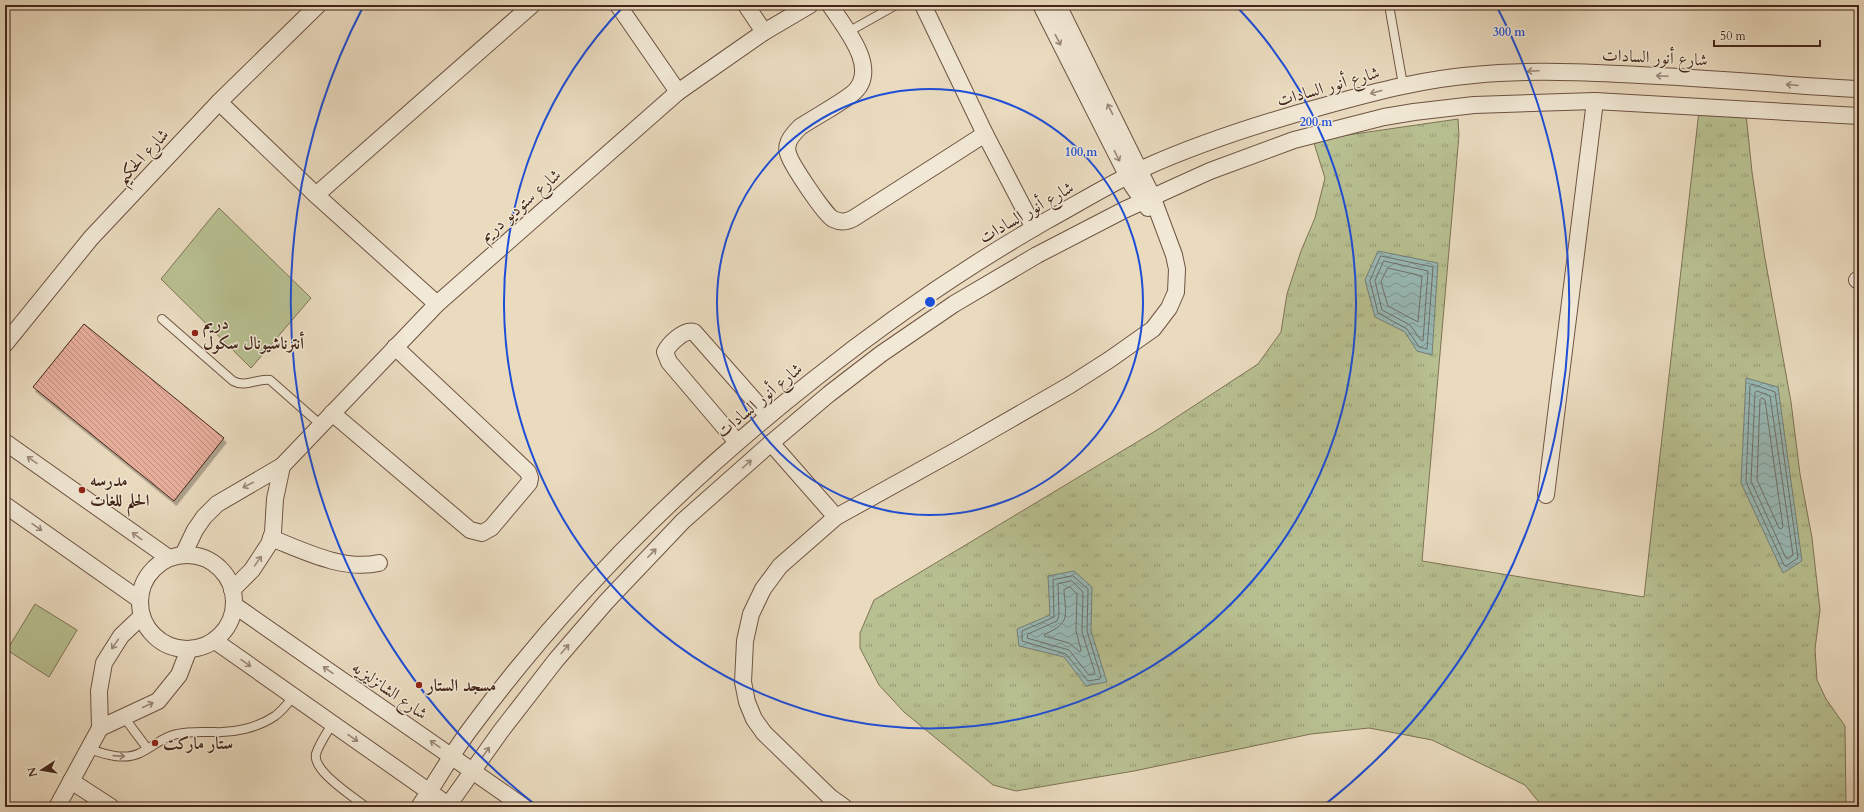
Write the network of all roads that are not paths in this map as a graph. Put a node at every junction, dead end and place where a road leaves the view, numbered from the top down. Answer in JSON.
{"nodes":[{"id":1,"x":318,"y":5,"type":"edge"},
{"id":2,"x":532,"y":5,"type":"edge"},
{"id":3,"x":618,"y":5,"type":"edge"},
{"id":4,"x":746,"y":5,"type":"edge"},
{"id":5,"x":810,"y":5,"type":"edge"},
{"id":6,"x":830,"y":5,"type":"edge"},
{"id":7,"x":896,"y":5,"type":"edge"},
{"id":8,"x":923,"y":5,"type":"edge"},
{"id":9,"x":1041,"y":5,"type":"edge"},
{"id":10,"x":1058,"y":5,"type":"edge"},
{"id":11,"x":1389,"y":5,"type":"edge"},
{"id":12,"x":1856,"y":5,"type":"edge"},
{"id":13,"x":1859,"y":9,"type":"edge"},
{"id":14,"x":764,"y":32,"type":"junction"},
{"id":15,"x":848,"y":32,"type":"junction"},
{"id":16,"x":1403,"y":85,"type":"junction"},
{"id":17,"x":1812,"y":87,"type":"junction"},
{"id":18,"x":1859,"y":89,"type":"edge"},
{"id":19,"x":678,"y":92,"type":"junction"},
{"id":20,"x":1595,"y":101,"type":"junction"},
{"id":21,"x":219,"y":102,"type":"junction"},
{"id":22,"x":1809,"y":112,"type":"junction"},
{"id":23,"x":1859,"y":116,"type":"edge"},
{"id":24,"x":985,"y":134,"type":"junction"},
{"id":25,"x":1134,"y":173,"type":"junction"},
{"id":26,"x":316,"y":195,"type":"junction"},
{"id":27,"x":1147,"y":198,"type":"junction"},
{"id":28,"x":1034,"y":228,"type":"junction"},
{"id":29,"x":437,"y":304,"type":"junction"},
{"id":30,"x":162,"y":319,"type":"dead end"},
{"id":31,"x":5,"y":344,"type":"edge"},
{"id":32,"x":395,"y":347,"type":"junction"},
{"id":33,"x":332,"y":413,"type":"junction"},
{"id":34,"x":768,"y":416,"type":"junction"},
{"id":35,"x":321,"y":425,"type":"junction"},
{"id":36,"x":5,"y":442,"type":"edge"},
{"id":37,"x":738,"y":442,"type":"junction"},
{"id":38,"x":771,"y":443,"type":"junction"},
{"id":39,"x":282,"y":466,"type":"junction"},
{"id":40,"x":1546,"y":495,"type":"dead end"},
{"id":41,"x":5,"y":504,"type":"edge"},
{"id":42,"x":836,"y":517,"type":"junction"},
{"id":43,"x":271,"y":538,"type":"junction"},
{"id":44,"x":176,"y":557,"type":"junction"},
{"id":45,"x":379,"y":563,"type":"dead end"},
{"id":46,"x":233,"y":598,"type":"junction"},
{"id":47,"x":140,"y":600,"type":"junction"},
{"id":48,"x":142,"y":616,"type":"junction"},
{"id":49,"x":215,"y":641,"type":"junction"},
{"id":50,"x":189,"y":649,"type":"junction"},
{"id":51,"x":294,"y":696,"type":"junction"},
{"id":52,"x":123,"y":716,"type":"junction"},
{"id":53,"x":332,"y":724,"type":"junction"},
{"id":54,"x":100,"y":728,"type":"junction"},
{"id":55,"x":147,"y":748,"type":"junction"},
{"id":56,"x":89,"y":749,"type":"junction"},
{"id":57,"x":451,"y":755,"type":"junction"},
{"id":58,"x":472,"y":770,"type":"junction"},
{"id":59,"x":72,"y":781,"type":"junction"},
{"id":60,"x":429,"y":792,"type":"junction"},
{"id":61,"x":826,"y":802,"type":"edge"},
{"id":62,"x":449,"y":806,"type":"edge"},
{"id":63,"x":57,"y":807,"type":"edge"},
{"id":64,"x":111,"y":807,"type":"edge"},
{"id":65,"x":366,"y":807,"type":"edge"},
{"id":66,"x":419,"y":807,"type":"edge"},
{"id":67,"x":524,"y":807,"type":"edge"},
{"id":68,"x":844,"y":807,"type":"edge"}],
"edges":[{"from":1,"to":21,"type":"street","name":"شارع الحكيم"},
{"from":2,"to":26,"type":"street"},
{"from":3,"to":19,"type":"street"},
{"from":4,"to":14,"type":"street"},
{"from":5,"to":14,"type":"street","name":"شارع ستوديو دريم"},
{"from":6,"to":15,"type":"street"},
{"from":7,"to":15,"type":"lane"},
{"from":8,"to":24,"type":"street"},
{"from":9,"to":25,"type":"street","one_way":true},
{"from":25,"to":10,"type":"street","one_way":true},
{"from":11,"to":16,"type":"lane"},
{"from":12,"to":13,"type":"lane"},
{"from":14,"to":19,"type":"street","name":"شارع ستوديو دريم"},
{"from":15,"to":24,"type":"street"},
{"from":17,"to":16,"type":"street","name":"شارع أنور السادات","one_way":true},
{"from":16,"to":25,"type":"street","name":"شارع أنور السادات","one_way":true},
{"from":17,"to":18,"type":"street","name":"شارع أنور السادات"},
{"from":17,"to":22,"type":"street"},
{"from":19,"to":29,"type":"street","name":"شارع ستوديو دريم"},
{"from":20,"to":22,"type":"street"},
{"from":20,"to":27,"type":"street"},
{"from":20,"to":40,"type":"street"},
{"from":21,"to":26,"type":"street"},
{"from":21,"to":31,"type":"street","name":"شارع الحكيم"},
{"from":22,"to":23,"type":"street"},
{"from":24,"to":28,"type":"street"},
{"from":25,"to":27,"type":"street"},
{"from":25,"to":28,"type":"street","name":"شارع أنور السادات"},
{"from":26,"to":29,"type":"street"},
{"from":27,"to":38,"type":"street"},
{"from":27,"to":42,"type":"street"},
{"from":28,"to":34,"type":"street","name":"شارع أنور السادات"},
{"from":29,"to":32,"type":"street","name":"شارع ستوديو دريم"},
{"from":30,"to":35,"type":"lane"},
{"from":32,"to":33,"type":"street","name":"شارع ستوديو دريم"},
{"from":32,"to":33,"type":"street"},
{"from":33,"to":35,"type":"street","name":"شارع ستوديو دريم"},
{"from":34,"to":37,"type":"street","name":"شارع أنور السادات"},
{"from":34,"to":37,"type":"street"},
{"from":35,"to":39,"type":"street","name":"شارع ستوديو دريم"},
{"from":44,"to":36,"type":"street","one_way":true},
{"from":37,"to":57,"type":"street","name":"شارع أنور السادات"},
{"from":38,"to":42,"type":"street"},
{"from":58,"to":38,"type":"street","one_way":true},
{"from":39,"to":43,"type":"street"},
{"from":39,"to":44,"type":"street","name":"شارع ستوديو دريم","one_way":true},
{"from":41,"to":47,"type":"street","one_way":true},
{"from":42,"to":61,"type":"street"},
{"from":43,"to":45,"type":"street"},
{"from":46,"to":43,"type":"street","one_way":true},
{"from":44,"to":46,"type":"street"},
{"from":44,"to":47,"type":"street"},
{"from":46,"to":49,"type":"street"},
{"from":57,"to":46,"type":"street","name":"شارع الشانزليزيه","one_way":true},
{"from":47,"to":48,"type":"street"},
{"from":48,"to":50,"type":"street"},
{"from":48,"to":54,"type":"street","one_way":true},
{"from":49,"to":50,"type":"street"},
{"from":49,"to":51,"type":"street","one_way":true},
{"from":52,"to":50,"type":"street","one_way":true},
{"from":51,"to":53,"type":"street"},
{"from":51,"to":55,"type":"lane"},
{"from":52,"to":54,"type":"street"},
{"from":52,"to":55,"type":"lane"},
{"from":53,"to":60,"type":"street","one_way":true},
{"from":53,"to":65,"type":"lane"},
{"from":54,"to":56,"type":"street"},
{"from":56,"to":55,"type":"lane","one_way":true},
{"from":56,"to":59,"type":"street"},
{"from":57,"to":58,"type":"street","name":"شارع الشانزليزيه"},
{"from":57,"to":60,"type":"street","name":"شارع أنور السادات"},
{"from":58,"to":62,"type":"street"},
{"from":58,"to":67,"type":"street","name":"شارع الشانزليزيه"},
{"from":59,"to":63,"type":"street"},
{"from":59,"to":64,"type":"street"},
{"from":60,"to":62,"type":"street"},
{"from":60,"to":66,"type":"street","name":"شارع أنور السادات"},
{"from":61,"to":68,"type":"street"}]}
